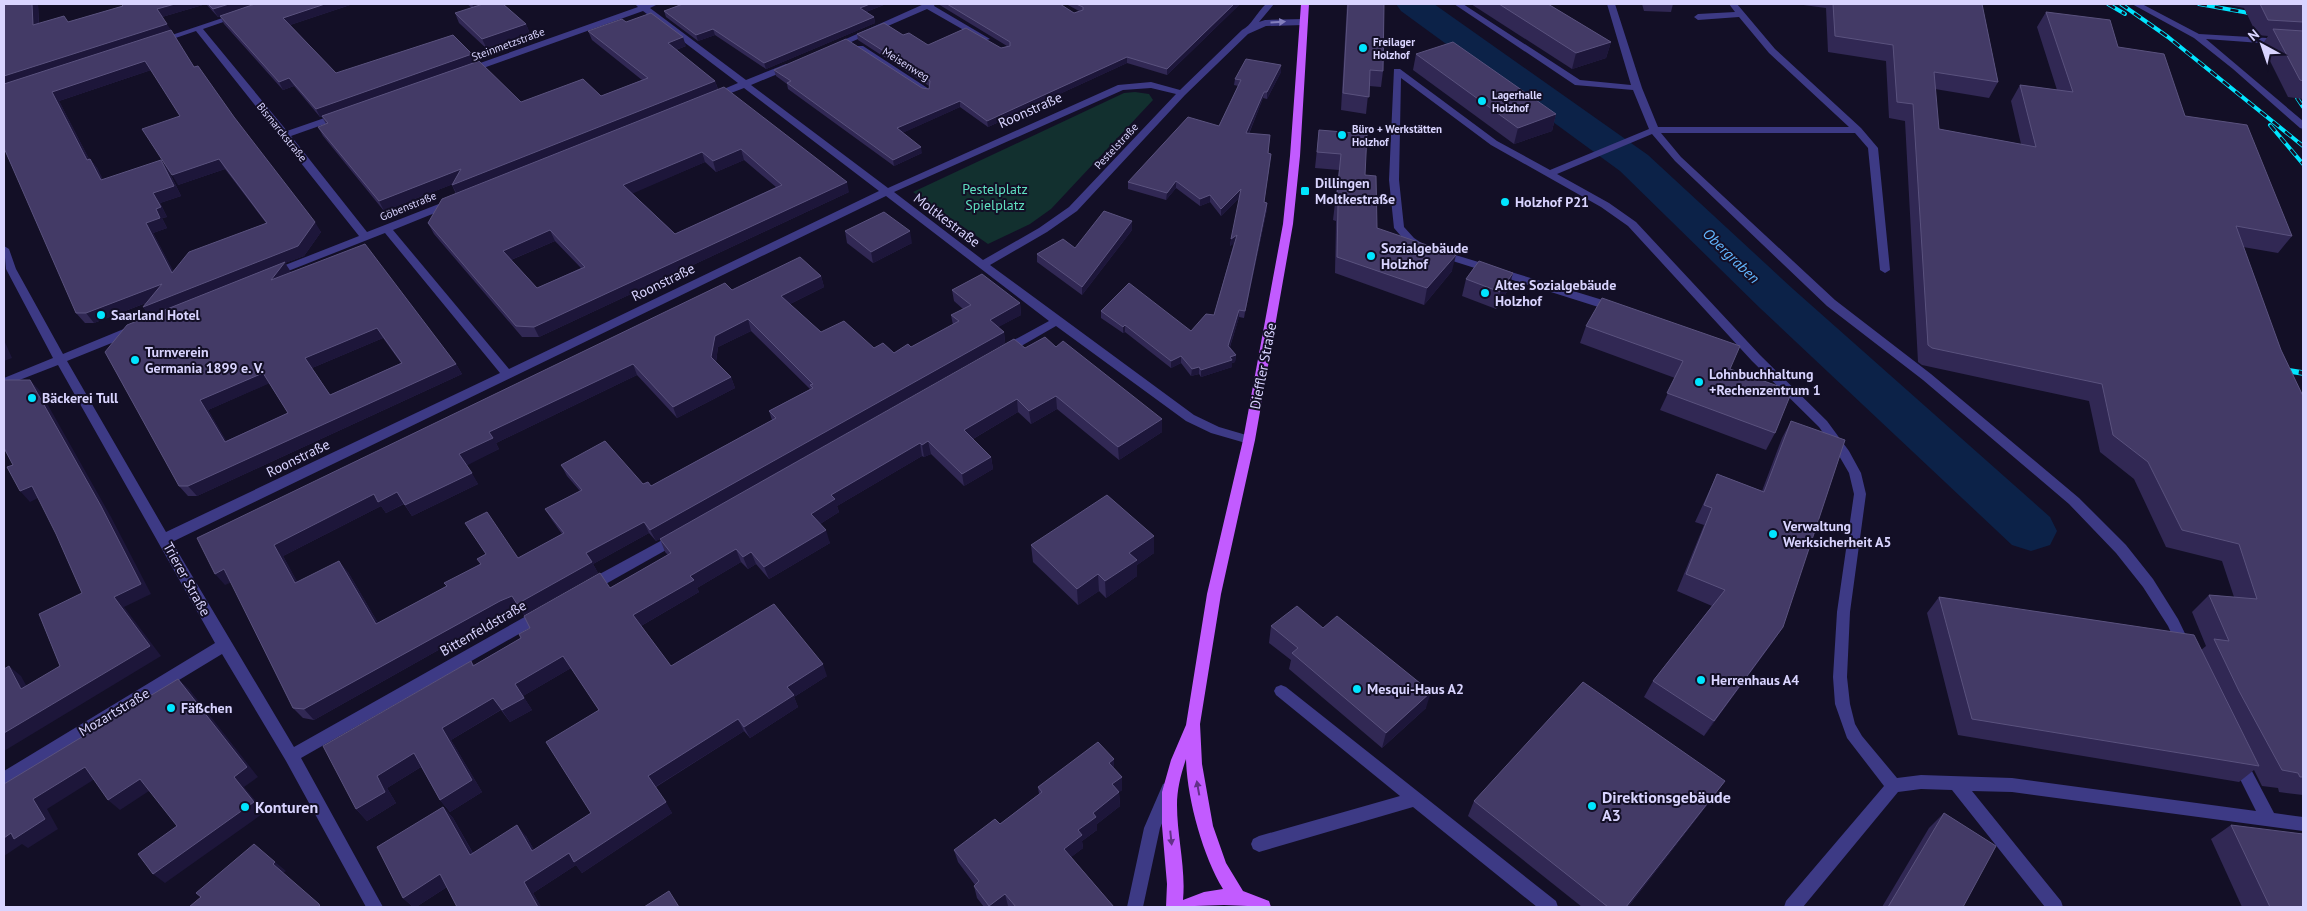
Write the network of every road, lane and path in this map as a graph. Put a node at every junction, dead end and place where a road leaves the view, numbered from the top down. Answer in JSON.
{"nodes":[{"id":1,"x":272,"y":4,"type":"edge"},
{"id":2,"x":1270,"y":4,"type":"edge"},
{"id":3,"x":1305,"y":4,"type":"edge"},
{"id":4,"x":1458,"y":4,"type":"edge"},
{"id":5,"x":1611,"y":4,"type":"edge"},
{"id":6,"x":1733,"y":4,"type":"edge"},
{"id":7,"x":2136,"y":4,"type":"edge"},
{"id":8,"x":646,"y":5,"type":"edge"},
{"id":9,"x":929,"y":5,"type":"edge"},
{"id":10,"x":1741,"y":14,"type":"junction"},
{"id":11,"x":1698,"y":18,"type":"dead end"},
{"id":12,"x":1304,"y":22,"type":"junction"},
{"id":13,"x":1253,"y":26,"type":"junction"},
{"id":14,"x":198,"y":28,"type":"junction"},
{"id":15,"x":2197,"y":36,"type":"junction"},
{"id":16,"x":847,"y":40,"type":"junction"},
{"id":17,"x":152,"y":43,"type":"edge"},
{"id":18,"x":2303,"y":43,"type":"edge"},
{"id":19,"x":998,"y":46,"type":"edge"},
{"id":20,"x":822,"y":51,"type":"edge"},
{"id":21,"x":796,"y":62,"type":"edge"},
{"id":22,"x":460,"y":73,"type":"edge"},
{"id":23,"x":745,"y":84,"type":"junction"},
{"id":24,"x":1636,"y":88,"type":"junction"},
{"id":25,"x":927,"y":90,"type":"edge"},
{"id":26,"x":1182,"y":93,"type":"junction"},
{"id":27,"x":708,"y":99,"type":"edge"},
{"id":28,"x":350,"y":112,"type":"edge"},
{"id":29,"x":2303,"y":126,"type":"edge"},
{"id":30,"x":1654,"y":130,"type":"junction"},
{"id":31,"x":1858,"y":130,"type":"junction"},
{"id":32,"x":285,"y":135,"type":"junction"},
{"id":33,"x":1549,"y":174,"type":"junction"},
{"id":34,"x":886,"y":192,"type":"junction"},
{"id":35,"x":460,"y":199,"type":"edge"},
{"id":36,"x":386,"y":228,"type":"junction"},
{"id":37,"x":365,"y":237,"type":"junction"},
{"id":38,"x":4,"y":249,"type":"edge"},
{"id":39,"x":982,"y":264,"type":"junction"},
{"id":40,"x":1885,"y":270,"type":"dead end"},
{"id":41,"x":263,"y":278,"type":"edge"},
{"id":42,"x":1622,"y":310,"type":"edge"},
{"id":43,"x":1057,"y":321,"type":"junction"},
{"id":44,"x":143,"y":326,"type":"edge"},
{"id":45,"x":1729,"y":348,"type":"edge"},
{"id":46,"x":997,"y":355,"type":"edge"},
{"id":47,"x":1756,"y":358,"type":"junction"},
{"id":48,"x":60,"y":359,"type":"junction"},
{"id":49,"x":507,"y":374,"type":"junction"},
{"id":50,"x":4,"y":382,"type":"edge"},
{"id":51,"x":1249,"y":440,"type":"junction"},
{"id":52,"x":687,"y":531,"type":"edge"},
{"id":53,"x":165,"y":539,"type":"junction"},
{"id":54,"x":575,"y":595,"type":"edge"},
{"id":55,"x":549,"y":609,"type":"edge"},
{"id":56,"x":224,"y":645,"type":"junction"},
{"id":57,"x":2189,"y":658,"type":"edge"},
{"id":58,"x":1280,"y":690,"type":"dead end"},
{"id":59,"x":1193,"y":724,"type":"junction"},
{"id":60,"x":2235,"y":753,"type":"edge"},
{"id":61,"x":291,"y":756,"type":"junction"},
{"id":62,"x":4,"y":778,"type":"edge"},
{"id":63,"x":1956,"y":783,"type":"junction"},
{"id":64,"x":1171,"y":785,"type":"junction"},
{"id":65,"x":1894,"y":786,"type":"junction"},
{"id":66,"x":1415,"y":799,"type":"junction"},
{"id":67,"x":2269,"y":820,"type":"junction"},
{"id":68,"x":2303,"y":824,"type":"edge"},
{"id":69,"x":1259,"y":844,"type":"dead end"},
{"id":70,"x":1238,"y":898,"type":"junction"},
{"id":71,"x":375,"y":907,"type":"edge"},
{"id":72,"x":1135,"y":907,"type":"edge"},
{"id":73,"x":1174,"y":907,"type":"edge"},
{"id":74,"x":1185,"y":907,"type":"edge"},
{"id":75,"x":1264,"y":907,"type":"edge"},
{"id":76,"x":1550,"y":907,"type":"edge"},
{"id":77,"x":1792,"y":907,"type":"edge"},
{"id":78,"x":2055,"y":907,"type":"edge"}],
"edges":[{"from":1,"to":14,"type":"street"},
{"from":2,"to":13,"type":"street","name":"Pestelstraße"},
{"from":3,"to":12,"type":"main road","name":"Dieffler Straße"},
{"from":4,"to":24,"type":"street"},
{"from":5,"to":24,"type":"street"},
{"from":6,"to":10,"type":"street"},
{"from":7,"to":15,"type":"street"},
{"from":8,"to":22,"type":"street","name":"Steinmetzstraße"},
{"from":8,"to":23,"type":"street","name":"Moltkestraße"},
{"from":9,"to":16,"type":"street"},
{"from":9,"to":19,"type":"street"},
{"from":10,"to":11,"type":"street"},
{"from":10,"to":31,"type":"street"},
{"from":13,"to":12,"type":"street","one_way":true},
{"from":12,"to":51,"type":"main road","name":"Dieffler Straße"},
{"from":13,"to":26,"type":"street","name":"Pestelstraße"},
{"from":14,"to":17,"type":"street"},
{"from":14,"to":32,"type":"street","name":"Bismarckstraße"},
{"from":15,"to":18,"type":"street"},
{"from":15,"to":29,"type":"street"},
{"from":16,"to":20,"type":"street"},
{"from":16,"to":25,"type":"street","name":"Meisenweg"},
{"from":21,"to":23,"type":"street"},
{"from":23,"to":27,"type":"street"},
{"from":23,"to":34,"type":"street","name":"Moltkestraße"},
{"from":24,"to":30,"type":"street"},
{"from":26,"to":34,"type":"street","name":"Roonstraße"},
{"from":26,"to":39,"type":"street","name":"Pestelstraße"},
{"from":28,"to":32,"type":"street"},
{"from":30,"to":31,"type":"street"},
{"from":30,"to":33,"type":"street"},
{"from":30,"to":57,"type":"street"},
{"from":31,"to":40,"type":"street"},
{"from":32,"to":37,"type":"street","name":"Bismarckstraße"},
{"from":33,"to":42,"type":"street"},
{"from":33,"to":47,"type":"street"},
{"from":34,"to":39,"type":"street","name":"Moltkestraße"},
{"from":34,"to":49,"type":"street","name":"Roonstraße"},
{"from":35,"to":36,"type":"street","name":"Göbenstraße"},
{"from":36,"to":37,"type":"street","name":"Göbenstraße"},
{"from":36,"to":49,"type":"street"},
{"from":37,"to":41,"type":"street","name":"Göbenstraße"},
{"from":38,"to":48,"type":"street","name":"Trierer Straße"},
{"from":39,"to":43,"type":"street","name":"Moltkestraße"},
{"from":43,"to":46,"type":"street"},
{"from":43,"to":51,"type":"street","name":"Moltkestraße"},
{"from":44,"to":48,"type":"street"},
{"from":45,"to":47,"type":"street"},
{"from":47,"to":65,"type":"street"},
{"from":48,"to":50,"type":"street"},
{"from":48,"to":53,"type":"street","name":"Trierer Straße"},
{"from":49,"to":53,"type":"street","name":"Roonstraße"},
{"from":51,"to":59,"type":"main road","name":"Dieffler Straße"},
{"from":52,"to":54,"type":"street"},
{"from":53,"to":56,"type":"street","name":"Trierer Straße"},
{"from":55,"to":61,"type":"street","name":"Bittenfeldstraße"},
{"from":56,"to":61,"type":"street","name":"Trierer Straße"},
{"from":56,"to":62,"type":"street","name":"Mozartstraße"},
{"from":58,"to":66,"type":"street"},
{"from":59,"to":64,"type":"main road","name":"Dieffler Straße"},
{"from":70,"to":59,"type":"main road","name":"Dieffler Straße","one_way":true},
{"from":60,"to":67,"type":"street"},
{"from":61,"to":71,"type":"street","name":"Trierer Straße"},
{"from":63,"to":65,"type":"street"},
{"from":63,"to":67,"type":"street"},
{"from":63,"to":78,"type":"street"},
{"from":64,"to":72,"type":"street","name":"Dieffler Straße"},
{"from":64,"to":73,"type":"main road","name":"Dieffler Straße","one_way":true},
{"from":65,"to":77,"type":"street"},
{"from":66,"to":69,"type":"street"},
{"from":66,"to":76,"type":"street"},
{"from":67,"to":68,"type":"street"},
{"from":70,"to":74,"type":"main road"},
{"from":70,"to":75,"type":"main road"}]}
